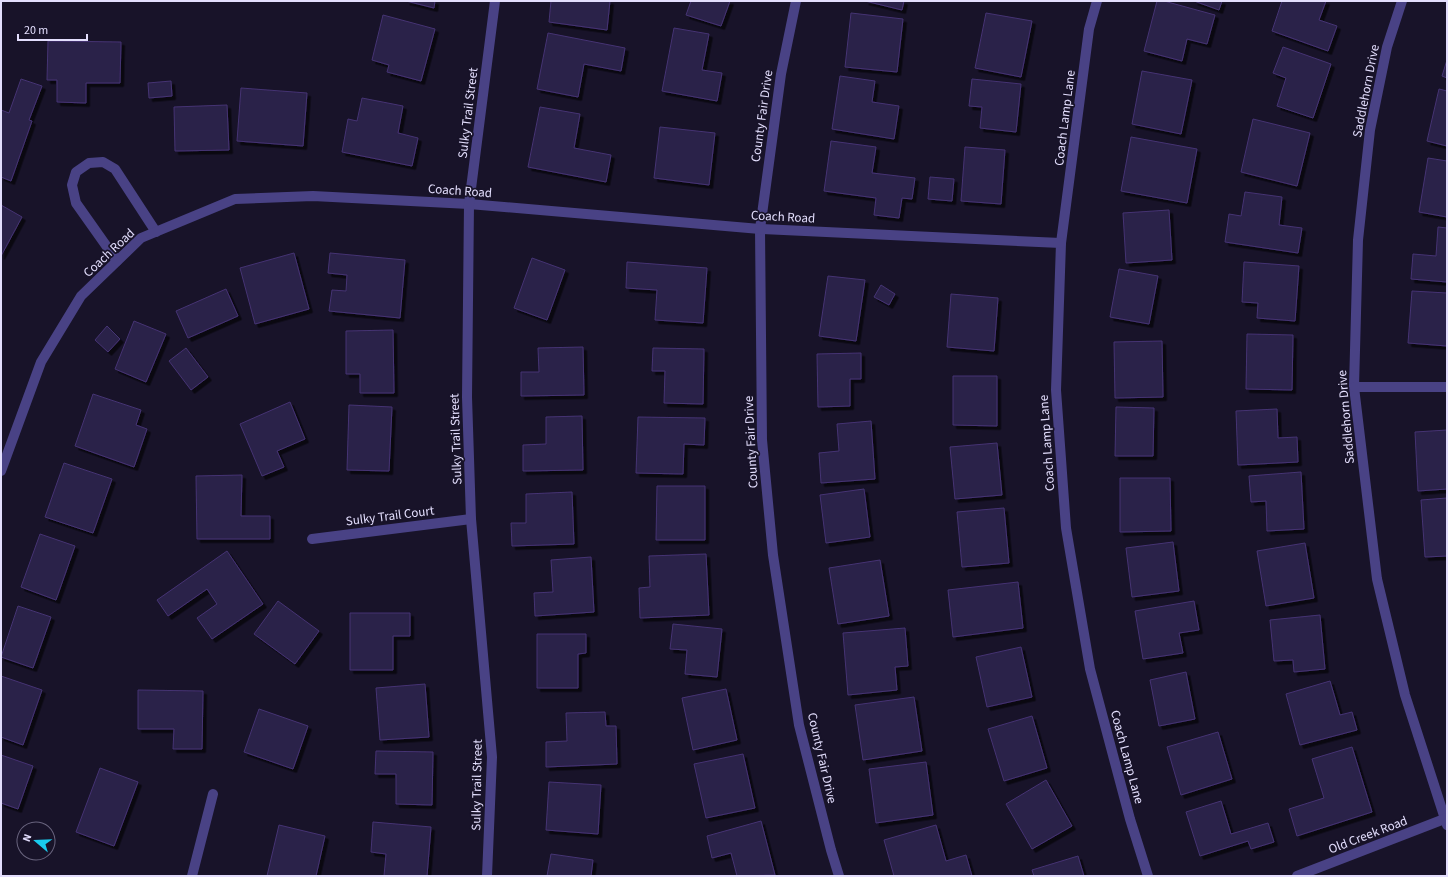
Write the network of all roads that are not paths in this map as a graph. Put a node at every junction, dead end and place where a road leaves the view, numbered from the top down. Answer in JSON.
{"nodes":[{"id":1,"x":495,"y":1,"type":"edge"},
{"id":2,"x":796,"y":1,"type":"edge"},
{"id":3,"x":1097,"y":1,"type":"edge"},
{"id":4,"x":1402,"y":1,"type":"edge"},
{"id":5,"x":469,"y":204,"type":"junction"},
{"id":6,"x":760,"y":229,"type":"junction"},
{"id":7,"x":156,"y":232,"type":"junction"},
{"id":8,"x":1061,"y":244,"type":"junction"},
{"id":9,"x":118,"y":261,"type":"junction"},
{"id":10,"x":1354,"y":387,"type":"junction"},
{"id":11,"x":1447,"y":387,"type":"edge"},
{"id":12,"x":1,"y":471,"type":"edge"},
{"id":13,"x":472,"y":520,"type":"junction"},
{"id":14,"x":312,"y":539,"type":"dead end"},
{"id":15,"x":213,"y":794,"type":"dead end"},
{"id":16,"x":1446,"y":821,"type":"edge"},
{"id":17,"x":192,"y":876,"type":"edge"},
{"id":18,"x":487,"y":876,"type":"edge"},
{"id":19,"x":839,"y":876,"type":"edge"},
{"id":20,"x":1148,"y":876,"type":"edge"},
{"id":21,"x":1298,"y":876,"type":"edge"}],
"edges":[{"from":1,"to":5,"type":"street","name":"Sulky Trail Street"},
{"from":2,"to":6,"type":"street","name":"County Fair Drive"},
{"from":3,"to":8,"type":"street","name":"Coach Lamp Lane"},
{"from":4,"to":10,"type":"street","name":"Saddlehorn Drive"},
{"from":5,"to":6,"type":"street","name":"Coach Road"},
{"from":5,"to":7,"type":"street","name":"Coach Road"},
{"from":5,"to":13,"type":"street","name":"Sulky Trail Street"},
{"from":6,"to":8,"type":"street","name":"Coach Road"},
{"from":6,"to":19,"type":"street","name":"County Fair Drive"},
{"from":7,"to":9,"type":"street","name":"Coach Road"},
{"from":7,"to":9,"type":"street"},
{"from":8,"to":20,"type":"street","name":"Coach Lamp Lane"},
{"from":9,"to":12,"type":"street","name":"Coach Road"},
{"from":10,"to":11,"type":"street"},
{"from":10,"to":16,"type":"street","name":"Saddlehorn Drive"},
{"from":13,"to":14,"type":"street","name":"Sulky Trail Court"},
{"from":13,"to":18,"type":"street","name":"Sulky Trail Street"},
{"from":15,"to":17,"type":"street"},
{"from":16,"to":21,"type":"street","name":"Old Creek Road"}]}
